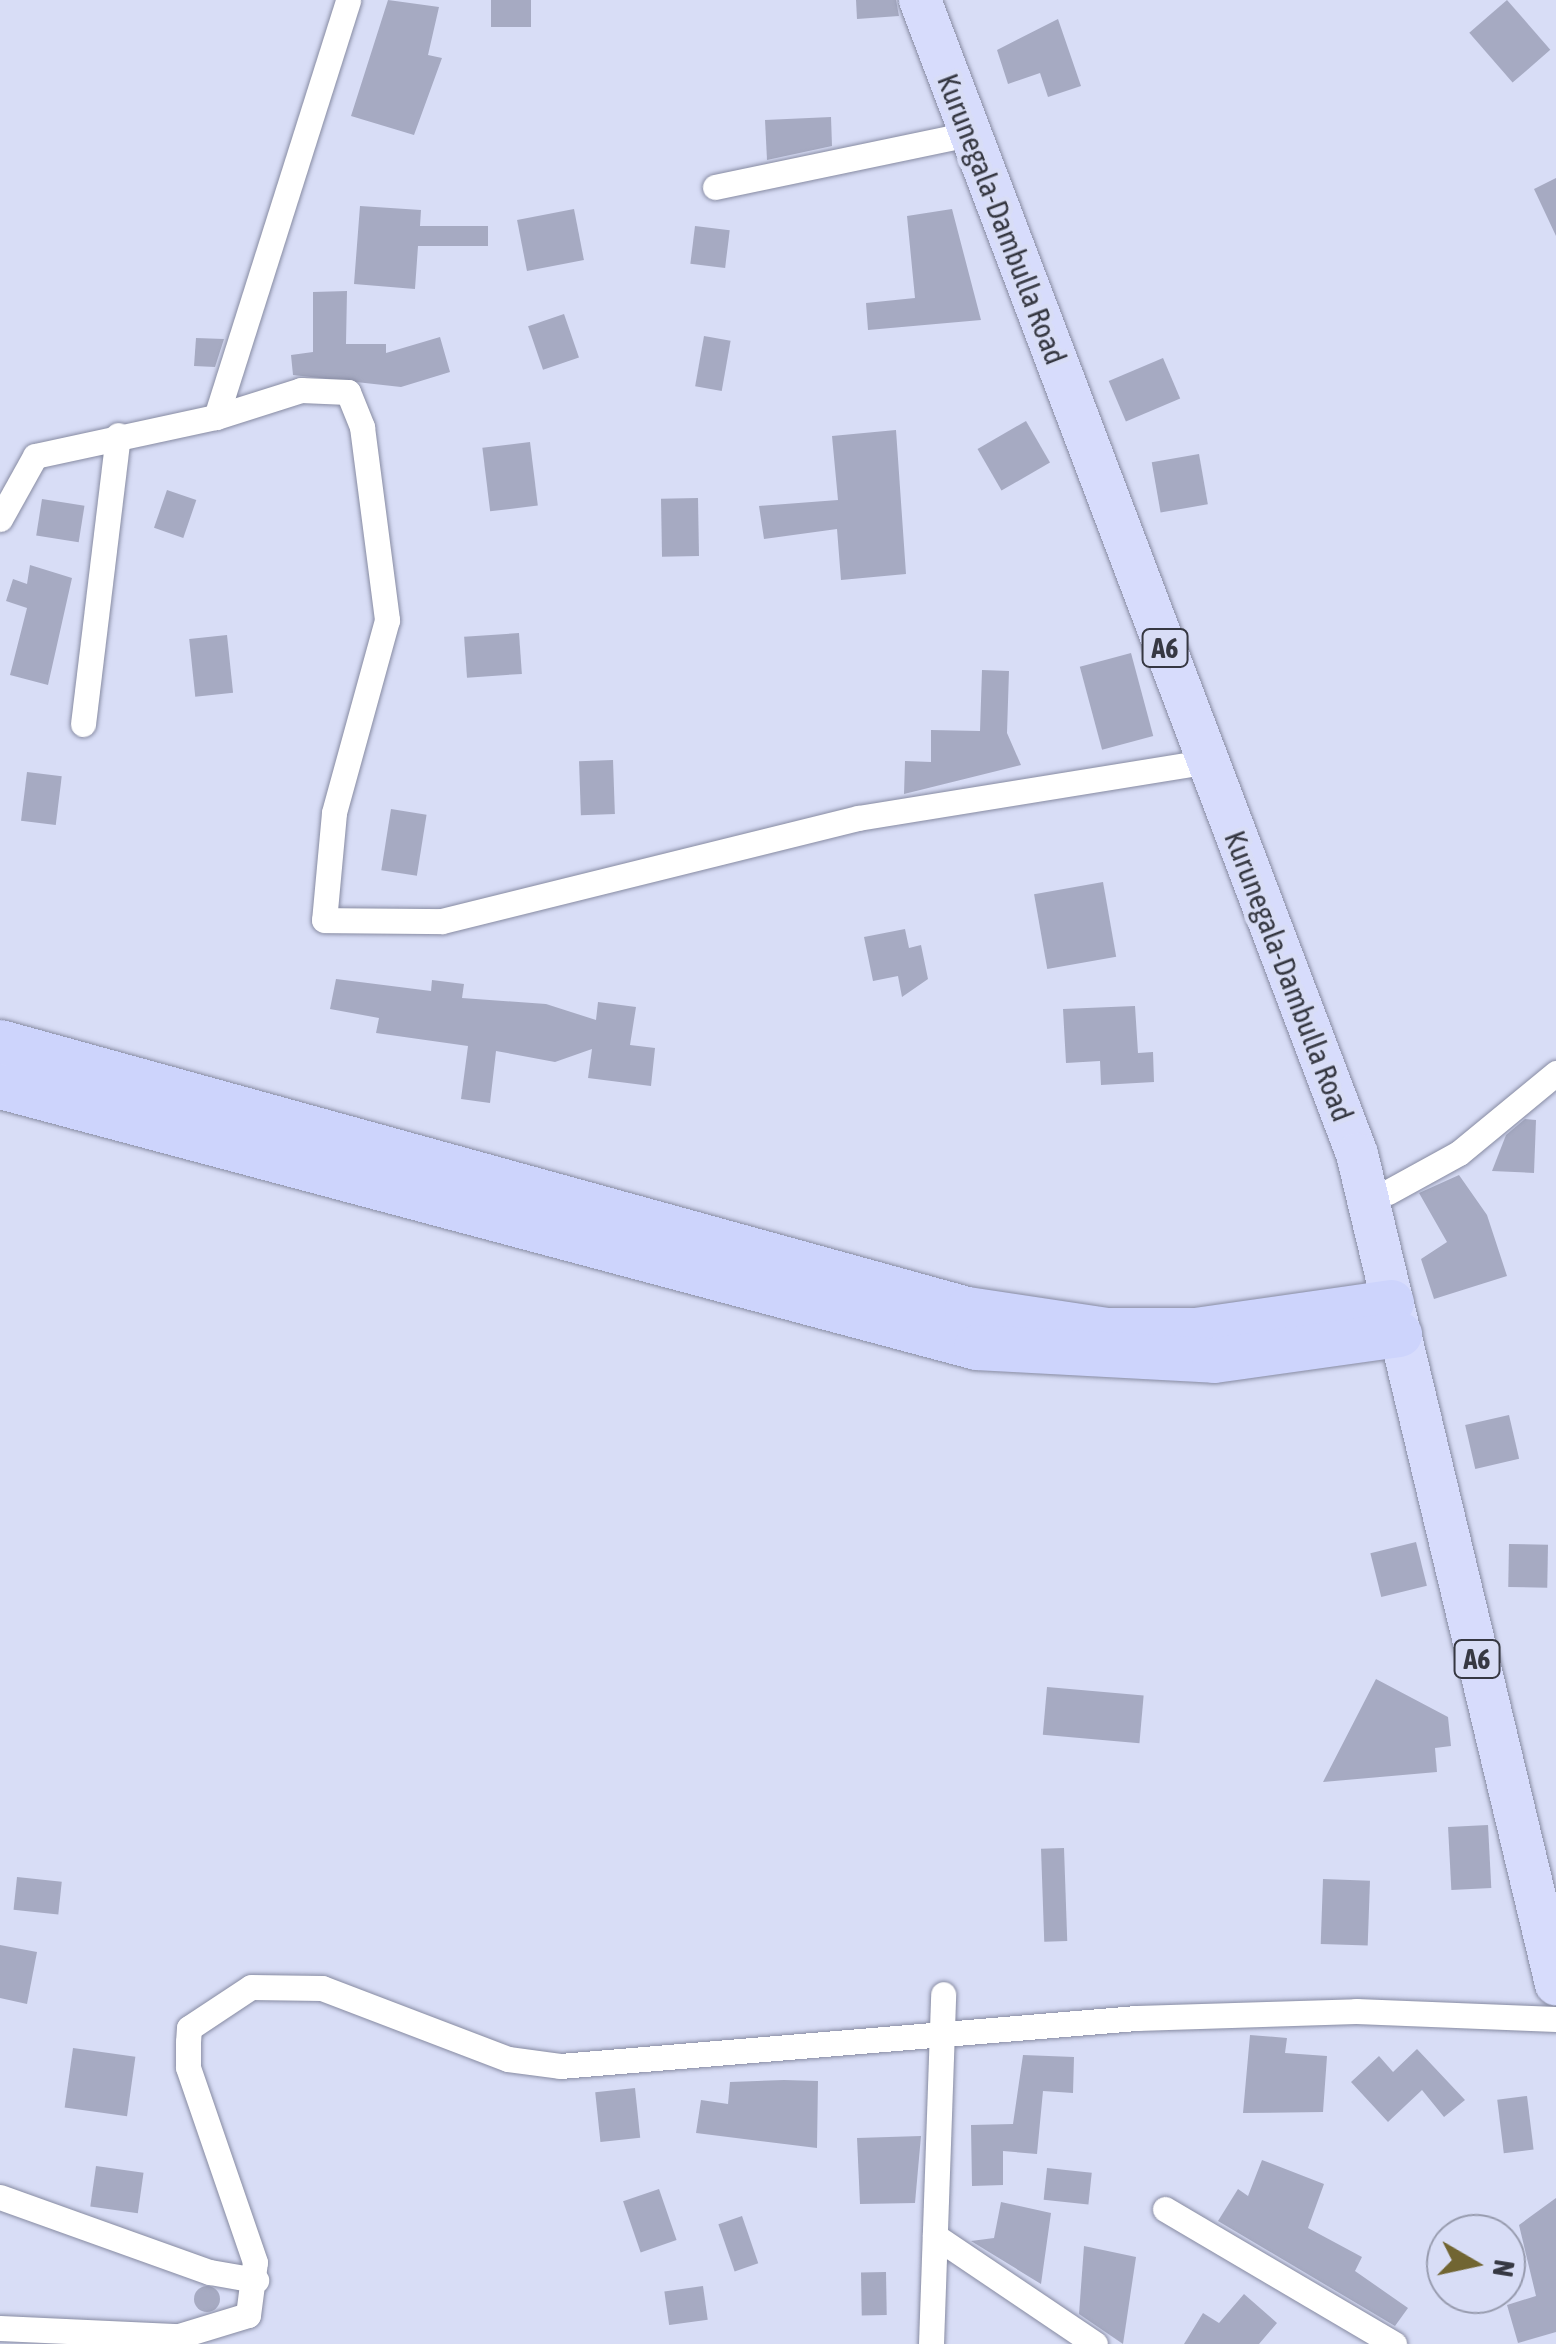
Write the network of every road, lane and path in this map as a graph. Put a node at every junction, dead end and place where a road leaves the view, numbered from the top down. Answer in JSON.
{"nodes":[{"id":1,"x":348,"y":0,"type":"edge"},
{"id":2,"x":920,"y":0,"type":"edge"},
{"id":3,"x":969,"y":134,"type":"junction"},
{"id":4,"x":715,"y":187,"type":"dead end"},
{"id":5,"x":216,"y":417,"type":"junction"},
{"id":6,"x":118,"y":435,"type":"junction"},
{"id":7,"x":0,"y":519,"type":"edge"},
{"id":8,"x":83,"y":724,"type":"dead end"},
{"id":9,"x":1208,"y":761,"type":"junction"},
{"id":10,"x":0,"y":1042,"type":"edge"},
{"id":11,"x":1556,"y":1073,"type":"edge"},
{"id":12,"x":0,"y":1086,"type":"edge"},
{"id":13,"x":1388,"y":1192,"type":"dead end"},
{"id":14,"x":1395,"y":1318,"type":"junction"},
{"id":15,"x":1556,"y":1984,"type":"edge"},
{"id":16,"x":943,"y":1994,"type":"dead end"},
{"id":17,"x":1556,"y":2020,"type":"edge"},
{"id":18,"x":942,"y":2032,"type":"junction"},
{"id":19,"x":0,"y":2196,"type":"edge"},
{"id":20,"x":1164,"y":2209,"type":"dead end"},
{"id":21,"x":935,"y":2236,"type":"junction"},
{"id":22,"x":255,"y":2280,"type":"junction"},
{"id":23,"x":0,"y":2328,"type":"edge"},
{"id":24,"x":931,"y":2344,"type":"edge"},
{"id":25,"x":1096,"y":2344,"type":"edge"},
{"id":26,"x":1394,"y":2344,"type":"edge"}],
"edges":[{"from":1,"to":5,"type":"street"},
{"from":2,"to":3,"type":"highway","name":"Kurunegala-Dambulla Road","number":"A6"},
{"from":3,"to":4,"type":"street"},
{"from":3,"to":9,"type":"highway","name":"Kurunegala-Dambulla Road","number":"A6"},
{"from":5,"to":6,"type":"street"},
{"from":5,"to":9,"type":"street"},
{"from":6,"to":7,"type":"street"},
{"from":6,"to":8,"type":"street"},
{"from":9,"to":14,"type":"highway","name":"Kurunegala-Dambulla Road","number":"A6"},
{"from":10,"to":14,"type":"highway"},
{"from":11,"to":13,"type":"street"},
{"from":12,"to":14,"type":"highway"},
{"from":14,"to":15,"type":"highway","name":"Kurunegala-Dambulla Road","number":"A6"},
{"from":16,"to":18,"type":"street"},
{"from":17,"to":18,"type":"street"},
{"from":18,"to":21,"type":"street"},
{"from":18,"to":22,"type":"street"},
{"from":19,"to":22,"type":"street"},
{"from":20,"to":26,"type":"street"},
{"from":21,"to":24,"type":"street"},
{"from":21,"to":25,"type":"street"},
{"from":22,"to":23,"type":"street"}]}
